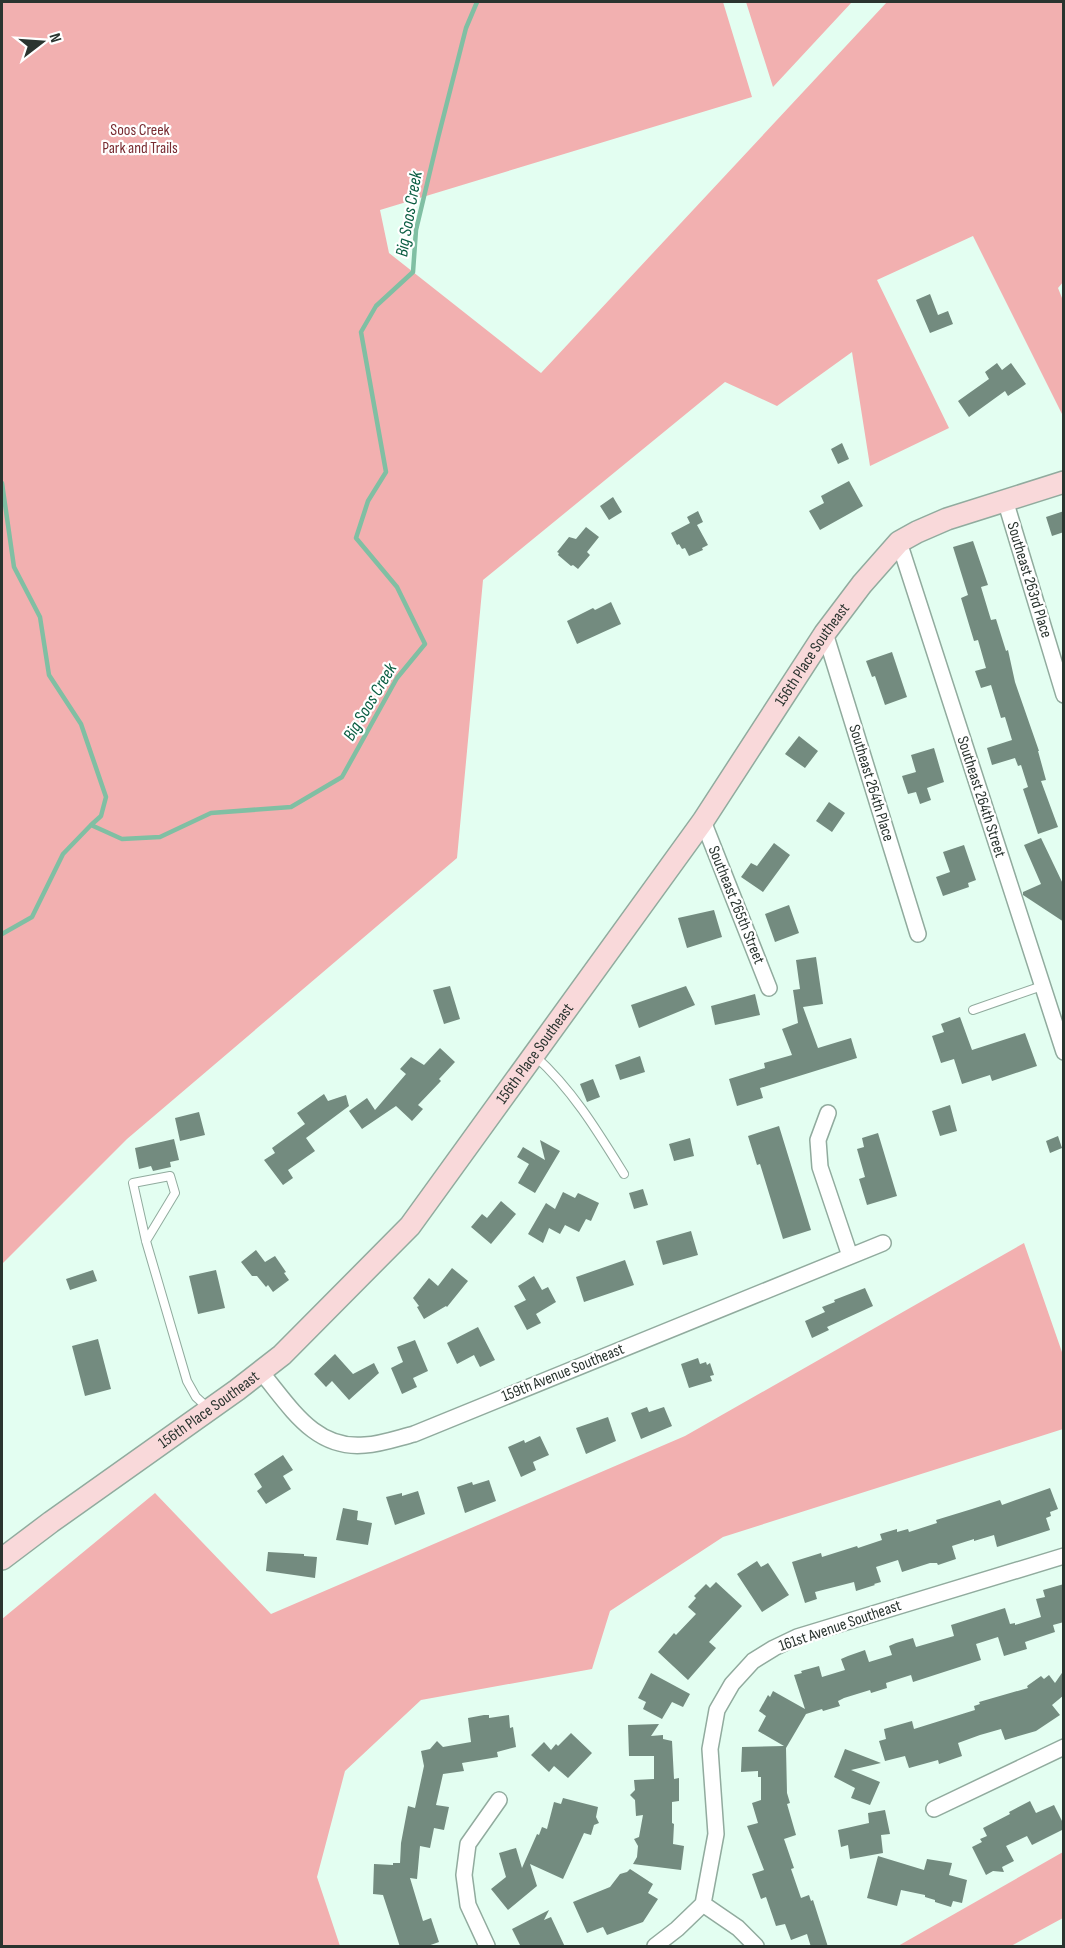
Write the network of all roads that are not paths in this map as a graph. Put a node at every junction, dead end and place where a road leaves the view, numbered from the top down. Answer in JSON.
{"nodes":[{"id":1,"x":1064,"y":482,"type":"edge"},
{"id":2,"x":1005,"y":500,"type":"junction"},
{"id":3,"x":899,"y":542,"type":"junction"},
{"id":4,"x":825,"y":633,"type":"junction"},
{"id":5,"x":1064,"y":695,"type":"edge"},
{"id":6,"x":704,"y":822,"type":"junction"},
{"id":7,"x":918,"y":934,"type":"dead end"},
{"id":8,"x":1042,"y":987,"type":"junction"},
{"id":9,"x":769,"y":988,"type":"dead end"},
{"id":10,"x":973,"y":1010,"type":"dead end"},
{"id":11,"x":1064,"y":1052,"type":"edge"},
{"id":12,"x":534,"y":1055,"type":"junction"},
{"id":13,"x":828,"y":1113,"type":"dead end"},
{"id":14,"x":624,"y":1174,"type":"dead end"},
{"id":15,"x":146,"y":1241,"type":"junction"},
{"id":16,"x":883,"y":1243,"type":"dead end"},
{"id":17,"x":850,"y":1256,"type":"junction"},
{"id":18,"x":261,"y":1372,"type":"junction"},
{"id":19,"x":210,"y":1410,"type":"junction"},
{"id":20,"x":1064,"y":1556,"type":"edge"},
{"id":21,"x":2,"y":1559,"type":"edge"},
{"id":22,"x":1064,"y":1747,"type":"edge"},
{"id":23,"x":499,"y":1800,"type":"dead end"},
{"id":24,"x":934,"y":1809,"type":"dead end"},
{"id":25,"x":702,"y":1904,"type":"junction"},
{"id":26,"x":487,"y":1947,"type":"edge"},
{"id":27,"x":655,"y":1947,"type":"edge"},
{"id":28,"x":756,"y":1947,"type":"edge"}],
"edges":[{"from":1,"to":2,"type":"street","name":"156th Place Southeast"},
{"from":2,"to":3,"type":"street","name":"156th Place Southeast"},
{"from":2,"to":5,"type":"street","name":"Southeast 263rd Place"},
{"from":3,"to":4,"type":"street","name":"156th Place Southeast"},
{"from":3,"to":8,"type":"street","name":"Southeast 264th Street"},
{"from":4,"to":6,"type":"street","name":"156th Place Southeast"},
{"from":4,"to":7,"type":"street","name":"Southeast 264th Place"},
{"from":6,"to":9,"type":"street","name":"Southeast 265th Street"},
{"from":6,"to":12,"type":"street","name":"156th Place Southeast"},
{"from":8,"to":10,"type":"lane"},
{"from":8,"to":11,"type":"street","name":"Southeast 264th Street"},
{"from":12,"to":14,"type":"lane"},
{"from":12,"to":18,"type":"street","name":"156th Place Southeast"},
{"from":13,"to":17,"type":"street"},
{"from":15,"to":15,"type":"lane"},
{"from":15,"to":19,"type":"lane"},
{"from":16,"to":17,"type":"street","name":"159th Avenue Southeast"},
{"from":17,"to":18,"type":"street","name":"159th Avenue Southeast"},
{"from":18,"to":19,"type":"street","name":"156th Place Southeast"},
{"from":19,"to":21,"type":"street","name":"156th Place Southeast"},
{"from":20,"to":25,"type":"street","name":"161st Avenue Southeast"},
{"from":22,"to":24,"type":"street"},
{"from":23,"to":26,"type":"street"},
{"from":25,"to":27,"type":"street"},
{"from":25,"to":28,"type":"street"}]}
